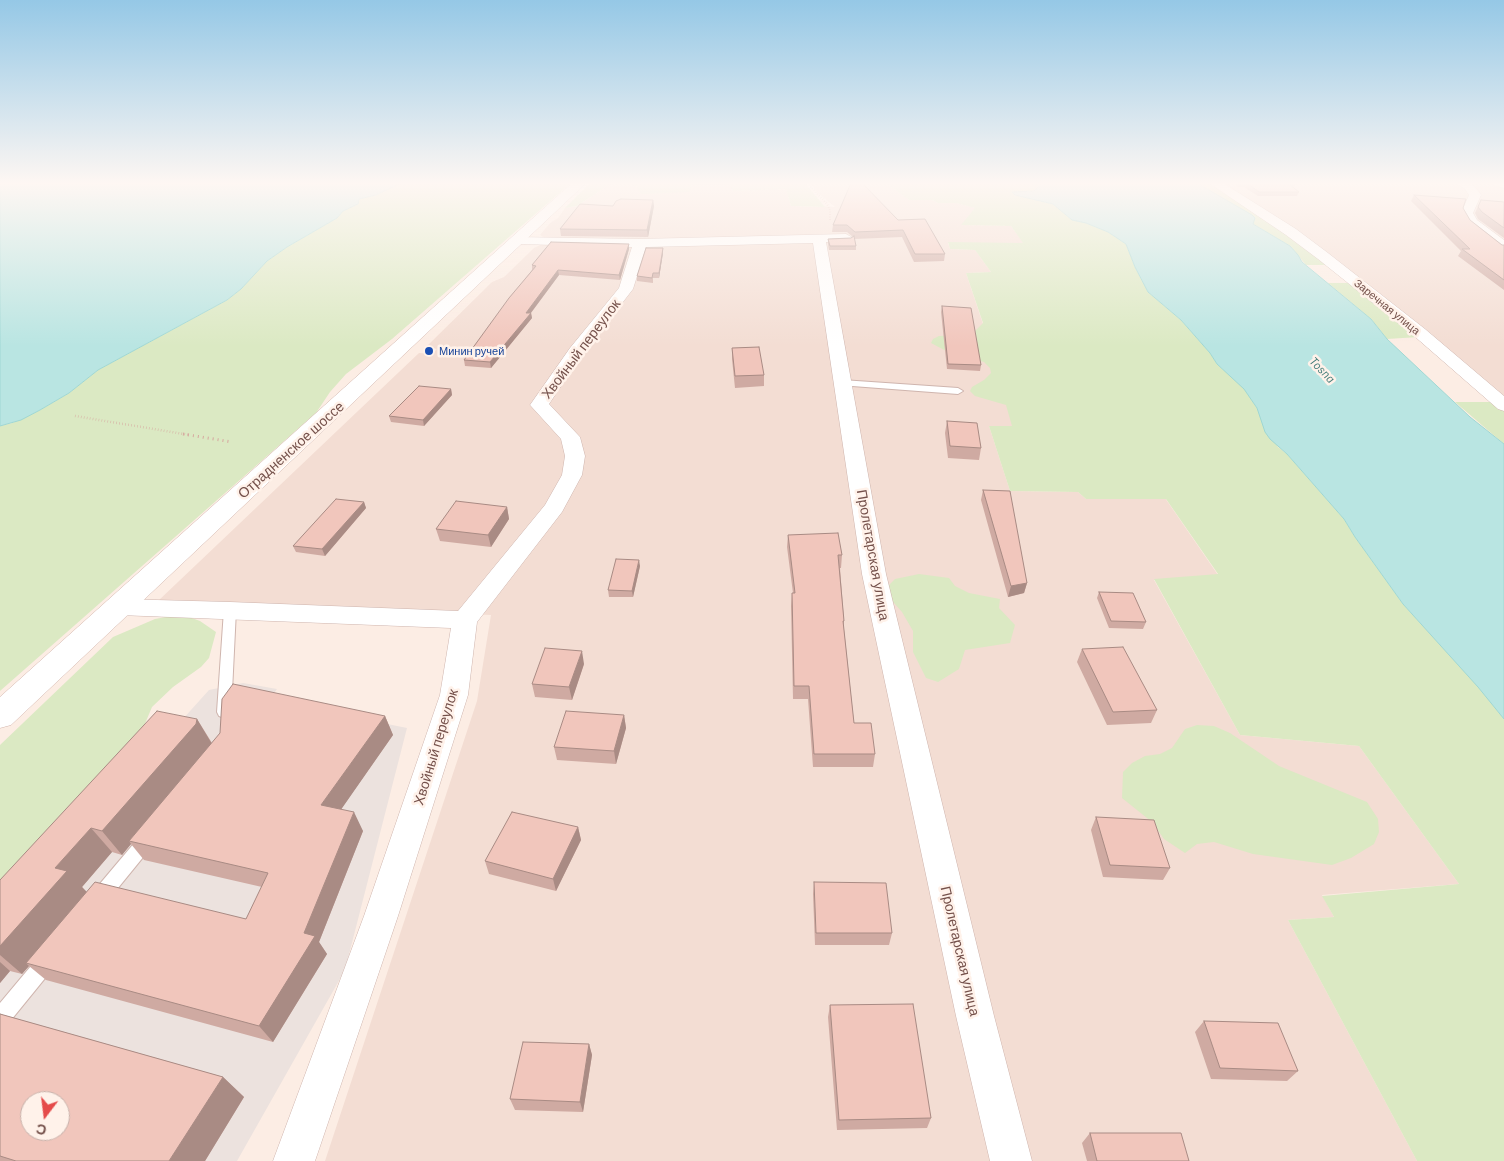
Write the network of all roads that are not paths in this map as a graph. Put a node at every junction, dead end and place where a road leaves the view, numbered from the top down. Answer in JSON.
{"nodes":[{"id":1,"x":521,"y":237,"type":"edge"},
{"id":2,"x":1298,"y":237,"type":"edge"},
{"id":3,"x":1491,"y":237,"type":"edge"},
{"id":4,"x":846,"y":238,"type":"edge"},
{"id":5,"x":824,"y":239,"type":"junction"},
{"id":6,"x":518,"y":240,"type":"junction"},
{"id":7,"x":640,"y":243,"type":"junction"},
{"id":8,"x":1504,"y":247,"type":"edge"},
{"id":9,"x":842,"y":383,"type":"junction"},
{"id":10,"x":958,"y":392,"type":"dead end"},
{"id":11,"x":1504,"y":404,"type":"edge"},
{"id":12,"x":119,"y":608,"type":"junction"},
{"id":13,"x":230,"y":610,"type":"junction"},
{"id":14,"x":465,"y":620,"type":"junction"},
{"id":15,"x":0,"y":716,"type":"edge"},
{"id":16,"x":222,"y":732,"type":"edge"},
{"id":17,"x":158,"y":827,"type":"edge"},
{"id":18,"x":89,"y":911,"type":"edge"},
{"id":19,"x":57,"y":950,"type":"edge"},
{"id":20,"x":0,"y":1018,"type":"edge"},
{"id":21,"x":294,"y":1161,"type":"edge"},
{"id":22,"x":1011,"y":1161,"type":"edge"}],
"edges":[{"from":1,"to":6,"type":"main road","name":"Отрадненское шоссе"},
{"from":2,"to":11,"type":"street","name":"Заречная улица"},
{"from":3,"to":8,"type":"street"},
{"from":4,"to":5,"type":"street"},
{"from":5,"to":7,"type":"street"},
{"from":5,"to":9,"type":"street","name":"Пролетарская улица"},
{"from":6,"to":7,"type":"street"},
{"from":6,"to":12,"type":"main road","name":"Отрадненское шоссе"},
{"from":7,"to":14,"type":"street","name":"Хвойный переулок"},
{"from":9,"to":10,"type":"lane"},
{"from":9,"to":22,"type":"street","name":"Пролетарская улица"},
{"from":12,"to":13,"type":"street"},
{"from":12,"to":15,"type":"main road","name":"Отрадненское шоссе"},
{"from":13,"to":14,"type":"street"},
{"from":13,"to":16,"type":"lane"},
{"from":14,"to":21,"type":"street","name":"Хвойный переулок"},
{"from":17,"to":18,"type":"lane"},
{"from":19,"to":20,"type":"lane"}]}
